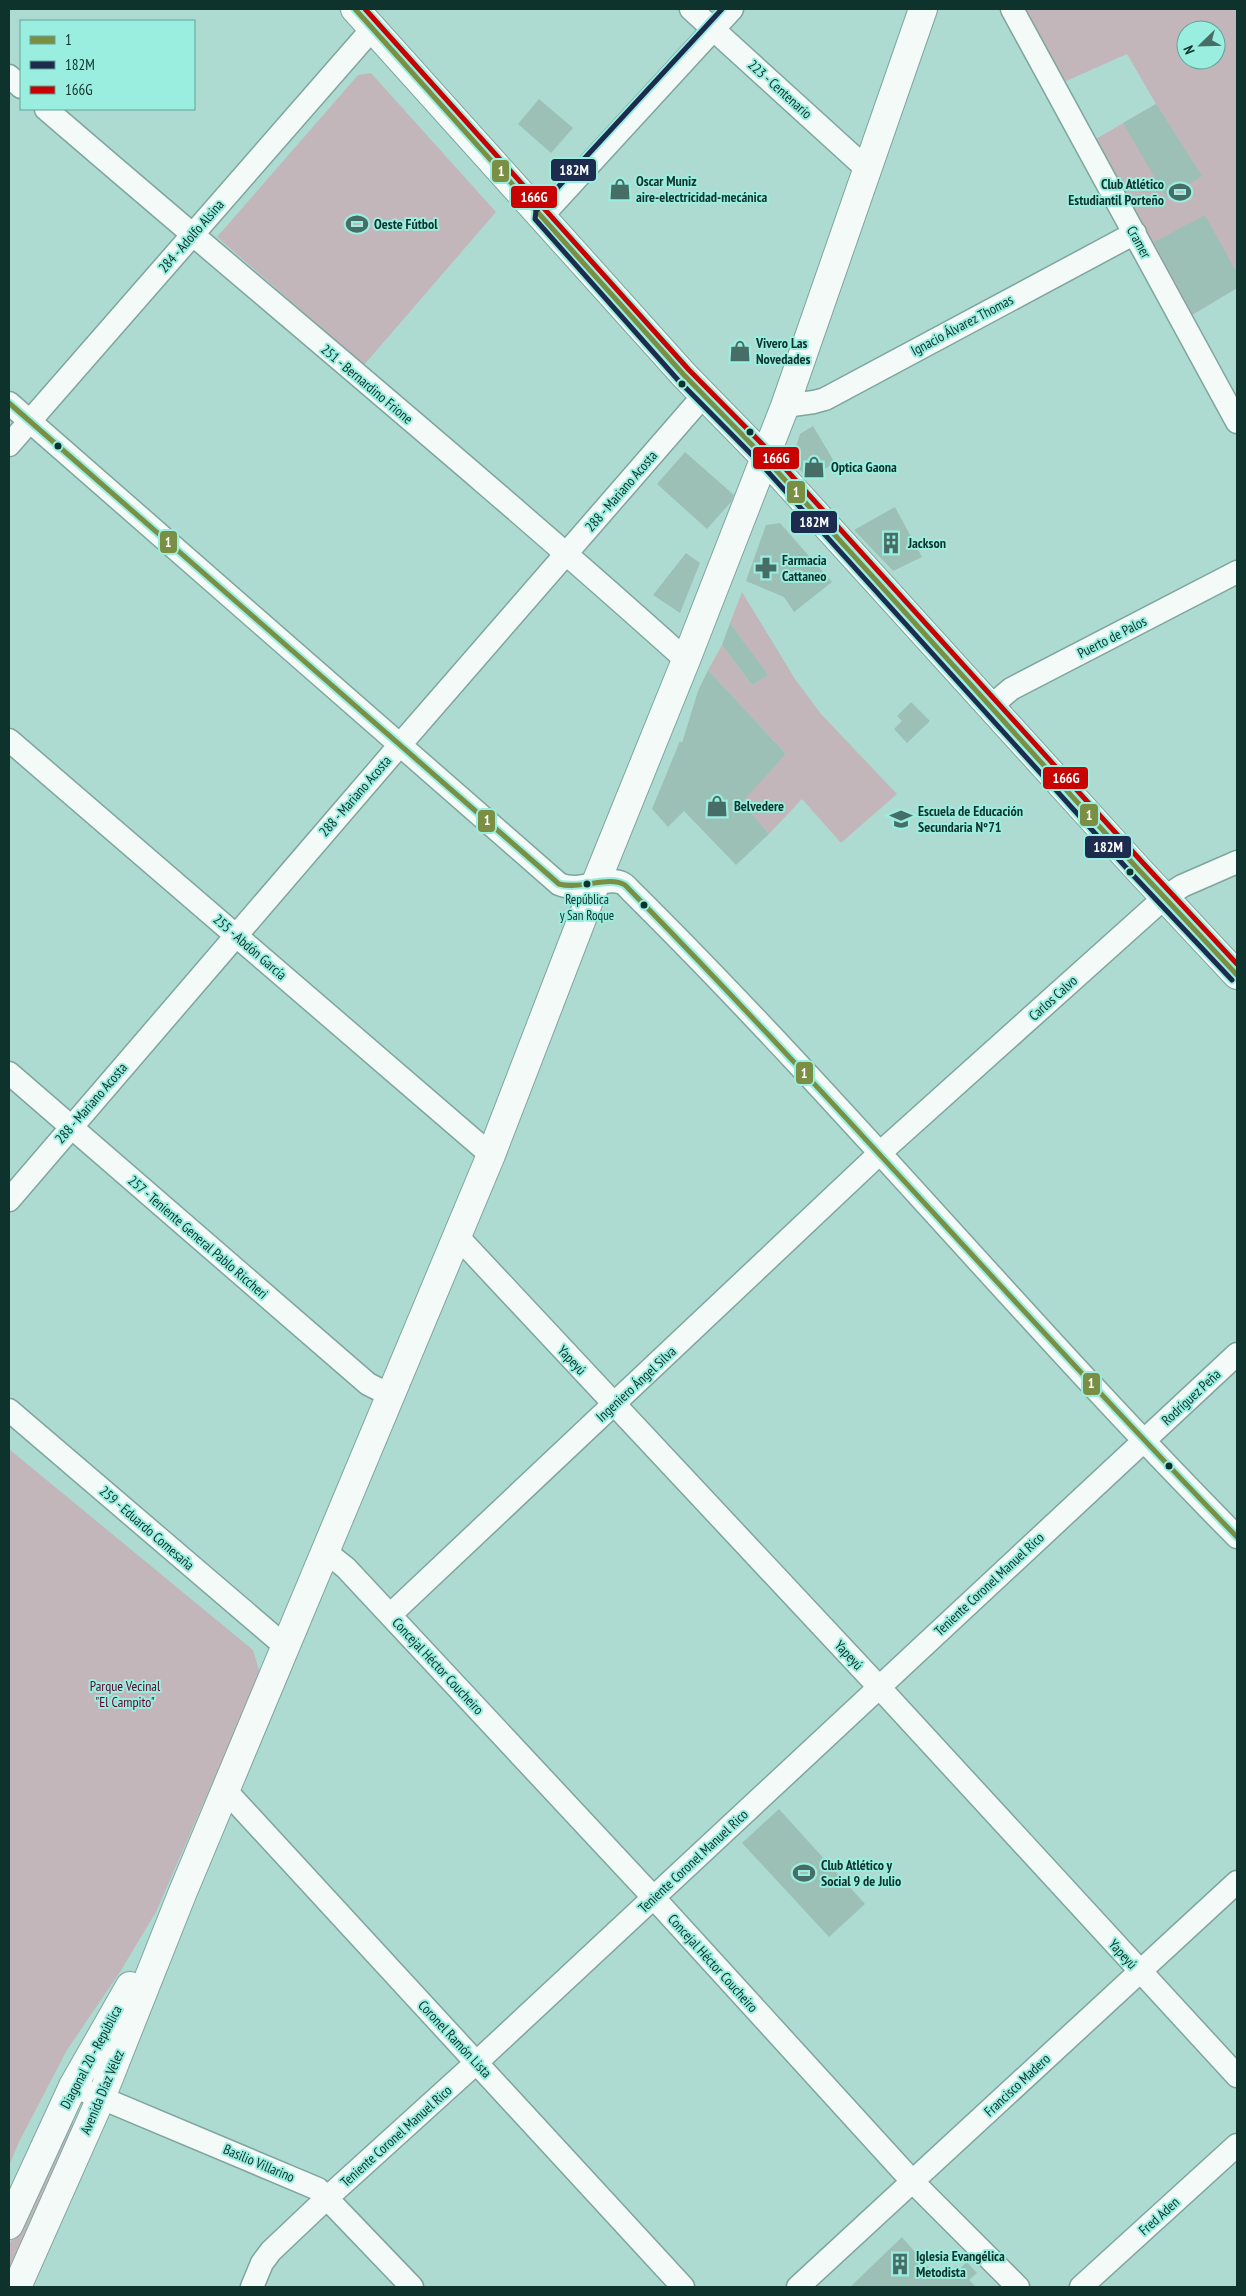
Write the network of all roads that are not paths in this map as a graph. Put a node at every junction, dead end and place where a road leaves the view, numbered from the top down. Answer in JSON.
{"nodes":[{"id":1,"x":691,"y":9,"type":"edge"},
{"id":2,"x":732,"y":9,"type":"edge"},
{"id":3,"x":923,"y":9,"type":"edge"},
{"id":4,"x":1012,"y":9,"type":"edge"},
{"id":5,"x":364,"y":19,"type":"edge"},
{"id":6,"x":713,"y":29,"type":"junction"},
{"id":7,"x":9,"y":76,"type":"edge"},
{"id":8,"x":20,"y":86,"type":"edge"},
{"id":9,"x":47,"y":110,"type":"edge"},
{"id":10,"x":868,"y":170,"type":"junction"},
{"id":11,"x":542,"y":216,"type":"junction"},
{"id":12,"x":1135,"y":233,"type":"junction"},
{"id":13,"x":192,"y":235,"type":"junction"},
{"id":14,"x":704,"y":395,"type":"junction"},
{"id":15,"x":9,"y":403,"type":"edge"},
{"id":16,"x":785,"y":406,"type":"junction"},
{"id":17,"x":29,"y":421,"type":"junction"},
{"id":18,"x":1237,"y":422,"type":"edge"},
{"id":19,"x":9,"y":445,"type":"edge"},
{"id":20,"x":765,"y":458,"type":"junction"},
{"id":21,"x":567,"y":553,"type":"junction"},
{"id":22,"x":1237,"y":572,"type":"edge"},
{"id":23,"x":686,"y":660,"type":"junction"},
{"id":24,"x":990,"y":707,"type":"junction"},
{"id":25,"x":9,"y":740,"type":"edge"},
{"id":26,"x":399,"y":746,"type":"junction"},
{"id":27,"x":1237,"y":862,"type":"edge"},
{"id":28,"x":595,"y":885,"type":"junction"},
{"id":29,"x":1164,"y":898,"type":"junction"},
{"id":30,"x":236,"y":934,"type":"junction"},
{"id":31,"x":1237,"y":975,"type":"edge"},
{"id":32,"x":9,"y":1073,"type":"edge"},
{"id":33,"x":71,"y":1127,"type":"junction"},
{"id":34,"x":881,"y":1152,"type":"junction"},
{"id":35,"x":491,"y":1155,"type":"junction"},
{"id":36,"x":9,"y":1200,"type":"edge"},
{"id":37,"x":458,"y":1237,"type":"junction"},
{"id":38,"x":1237,"y":1354,"type":"edge"},
{"id":39,"x":390,"y":1395,"type":"junction"},
{"id":40,"x":614,"y":1405,"type":"junction"},
{"id":41,"x":9,"y":1410,"type":"edge"},
{"id":42,"x":1144,"y":1440,"type":"junction"},
{"id":43,"x":1237,"y":1537,"type":"edge"},
{"id":44,"x":326,"y":1552,"type":"junction"},
{"id":45,"x":390,"y":1615,"type":"junction"},
{"id":46,"x":286,"y":1647,"type":"junction"},
{"id":47,"x":879,"y":1687,"type":"junction"},
{"id":48,"x":227,"y":1792,"type":"junction"},
{"id":49,"x":1237,"y":1882,"type":"edge"},
{"id":50,"x":182,"y":1894,"type":"junction"},
{"id":51,"x":654,"y":1898,"type":"junction"},
{"id":52,"x":1139,"y":1972,"type":"junction"},
{"id":53,"x":477,"y":2062,"type":"junction"},
{"id":54,"x":1237,"y":2076,"type":"edge"},
{"id":55,"x":74,"y":2086,"type":"junction"},
{"id":56,"x":100,"y":2098,"type":"junction"},
{"id":57,"x":1237,"y":2146,"type":"edge"},
{"id":58,"x":913,"y":2182,"type":"junction"},
{"id":59,"x":328,"y":2197,"type":"junction"},
{"id":60,"x":9,"y":2225,"type":"edge"},
{"id":61,"x":17,"y":2287,"type":"edge"},
{"id":62,"x":252,"y":2287,"type":"edge"},
{"id":63,"x":412,"y":2287,"type":"edge"},
{"id":64,"x":683,"y":2287,"type":"edge"},
{"id":65,"x":798,"y":2287,"type":"edge"},
{"id":66,"x":1018,"y":2287,"type":"edge"},
{"id":67,"x":1081,"y":2287,"type":"edge"}],
"edges":[{"from":1,"to":6,"type":"street","name":"223 - Centenario"},
{"from":2,"to":6,"type":"street"},
{"from":3,"to":10,"type":"main road"},
{"from":4,"to":12,"type":"street","name":"Cramer"},
{"from":5,"to":11,"type":"main road"},
{"from":5,"to":13,"type":"street","name":"284 - Adolfo Alsina"},
{"from":6,"to":10,"type":"street","name":"223 - Centenario"},
{"from":6,"to":11,"type":"street"},
{"from":7,"to":8,"type":"street"},
{"from":9,"to":13,"type":"street","name":"251 - Bernardino Frione"},
{"from":10,"to":16,"type":"main road"},
{"from":11,"to":14,"type":"main road"},
{"from":12,"to":16,"type":"street","name":"Ignacio Álvarez Thomas"},
{"from":12,"to":18,"type":"street","name":"Cramer"},
{"from":13,"to":17,"type":"street","name":"284 - Adolfo Alsina"},
{"from":13,"to":21,"type":"street","name":"251 - Bernardino Frione"},
{"from":14,"to":20,"type":"main road"},
{"from":14,"to":21,"type":"street","name":"288 - Mariano Acosta"},
{"from":15,"to":17,"type":"street"},
{"from":16,"to":20,"type":"main road"},
{"from":17,"to":19,"type":"street","name":"284 - Adolfo Alsina"},
{"from":17,"to":26,"type":"street"},
{"from":20,"to":23,"type":"main road"},
{"from":20,"to":24,"type":"main road"},
{"from":21,"to":23,"type":"street","name":"251 - Bernardino Frione"},
{"from":21,"to":26,"type":"street","name":"288 - Mariano Acosta"},
{"from":22,"to":24,"type":"street","name":"Puerto de Palos"},
{"from":23,"to":28,"type":"main road"},
{"from":24,"to":29,"type":"main road"},
{"from":25,"to":30,"type":"street","name":"255 - Abdón García"},
{"from":26,"to":28,"type":"street"},
{"from":26,"to":30,"type":"street","name":"288 - Mariano Acosta"},
{"from":27,"to":29,"type":"street","name":"Carlos Calvo"},
{"from":28,"to":34,"type":"street"},
{"from":28,"to":35,"type":"main road"},
{"from":29,"to":31,"type":"main road"},
{"from":29,"to":34,"type":"street","name":"Carlos Calvo"},
{"from":30,"to":33,"type":"street","name":"288 - Mariano Acosta"},
{"from":30,"to":35,"type":"street","name":"255 - Abdón García"},
{"from":32,"to":33,"type":"street","name":"257 - Teniente General Pablo Riccheri"},
{"from":33,"to":36,"type":"street","name":"288 - Mariano Acosta"},
{"from":33,"to":39,"type":"street","name":"257 - Teniente General Pablo Riccheri"},
{"from":34,"to":40,"type":"street","name":"Ingeniero Ángel Silva"},
{"from":34,"to":42,"type":"street"},
{"from":35,"to":37,"type":"main road"},
{"from":37,"to":39,"type":"main road"},
{"from":37,"to":40,"type":"street","name":"Yapeyú"},
{"from":38,"to":42,"type":"street","name":"Rodríguez Peña"},
{"from":39,"to":44,"type":"main road"},
{"from":40,"to":45,"type":"street","name":"Ingeniero Ángel Silva"},
{"from":40,"to":47,"type":"street","name":"Yapeyú"},
{"from":41,"to":46,"type":"street","name":"259 - Eduardo Comesaña"},
{"from":42,"to":43,"type":"street"},
{"from":42,"to":47,"type":"street","name":"Teniente Coronel Manuel Rico"},
{"from":44,"to":45,"type":"street","name":"Concejal Héctor Coucheiro"},
{"from":44,"to":46,"type":"main road"},
{"from":45,"to":51,"type":"street","name":"Concejal Héctor Coucheiro"},
{"from":46,"to":48,"type":"main road"},
{"from":47,"to":51,"type":"street","name":"Teniente Coronel Manuel Rico"},
{"from":47,"to":52,"type":"street","name":"Yapeyú"},
{"from":48,"to":50,"type":"main road"},
{"from":48,"to":53,"type":"street","name":"Coronel Ramón Lista"},
{"from":49,"to":52,"type":"street","name":"Francisco Madero"},
{"from":50,"to":55,"type":"main road","name":"Diagonal 20 - República"},
{"from":50,"to":56,"type":"main road","name":"Avenida Díaz Vélez"},
{"from":51,"to":53,"type":"street","name":"Teniente Coronel Manuel Rico"},
{"from":51,"to":58,"type":"street","name":"Concejal Héctor Coucheiro"},
{"from":52,"to":54,"type":"street","name":"Yapeyú"},
{"from":52,"to":58,"type":"street","name":"Francisco Madero"},
{"from":53,"to":59,"type":"street","name":"Teniente Coronel Manuel Rico"},
{"from":53,"to":64,"type":"street","name":"Coronel Ramón Lista"},
{"from":55,"to":56,"type":"street","name":"Basilio Villarino"},
{"from":55,"to":60,"type":"main road","name":"Diagonal 20 - República"},
{"from":56,"to":59,"type":"street","name":"Basilio Villarino"},
{"from":56,"to":61,"type":"main road","name":"Avenida Díaz Vélez"},
{"from":57,"to":67,"type":"street","name":"Fred Aden"},
{"from":58,"to":65,"type":"street","name":"Francisco Madero"},
{"from":58,"to":66,"type":"street","name":"Concejal Héctor Coucheiro"},
{"from":59,"to":62,"type":"street","name":"Teniente Coronel Manuel Rico"},
{"from":59,"to":63,"type":"street","name":"Basilio Villarino"}]}
